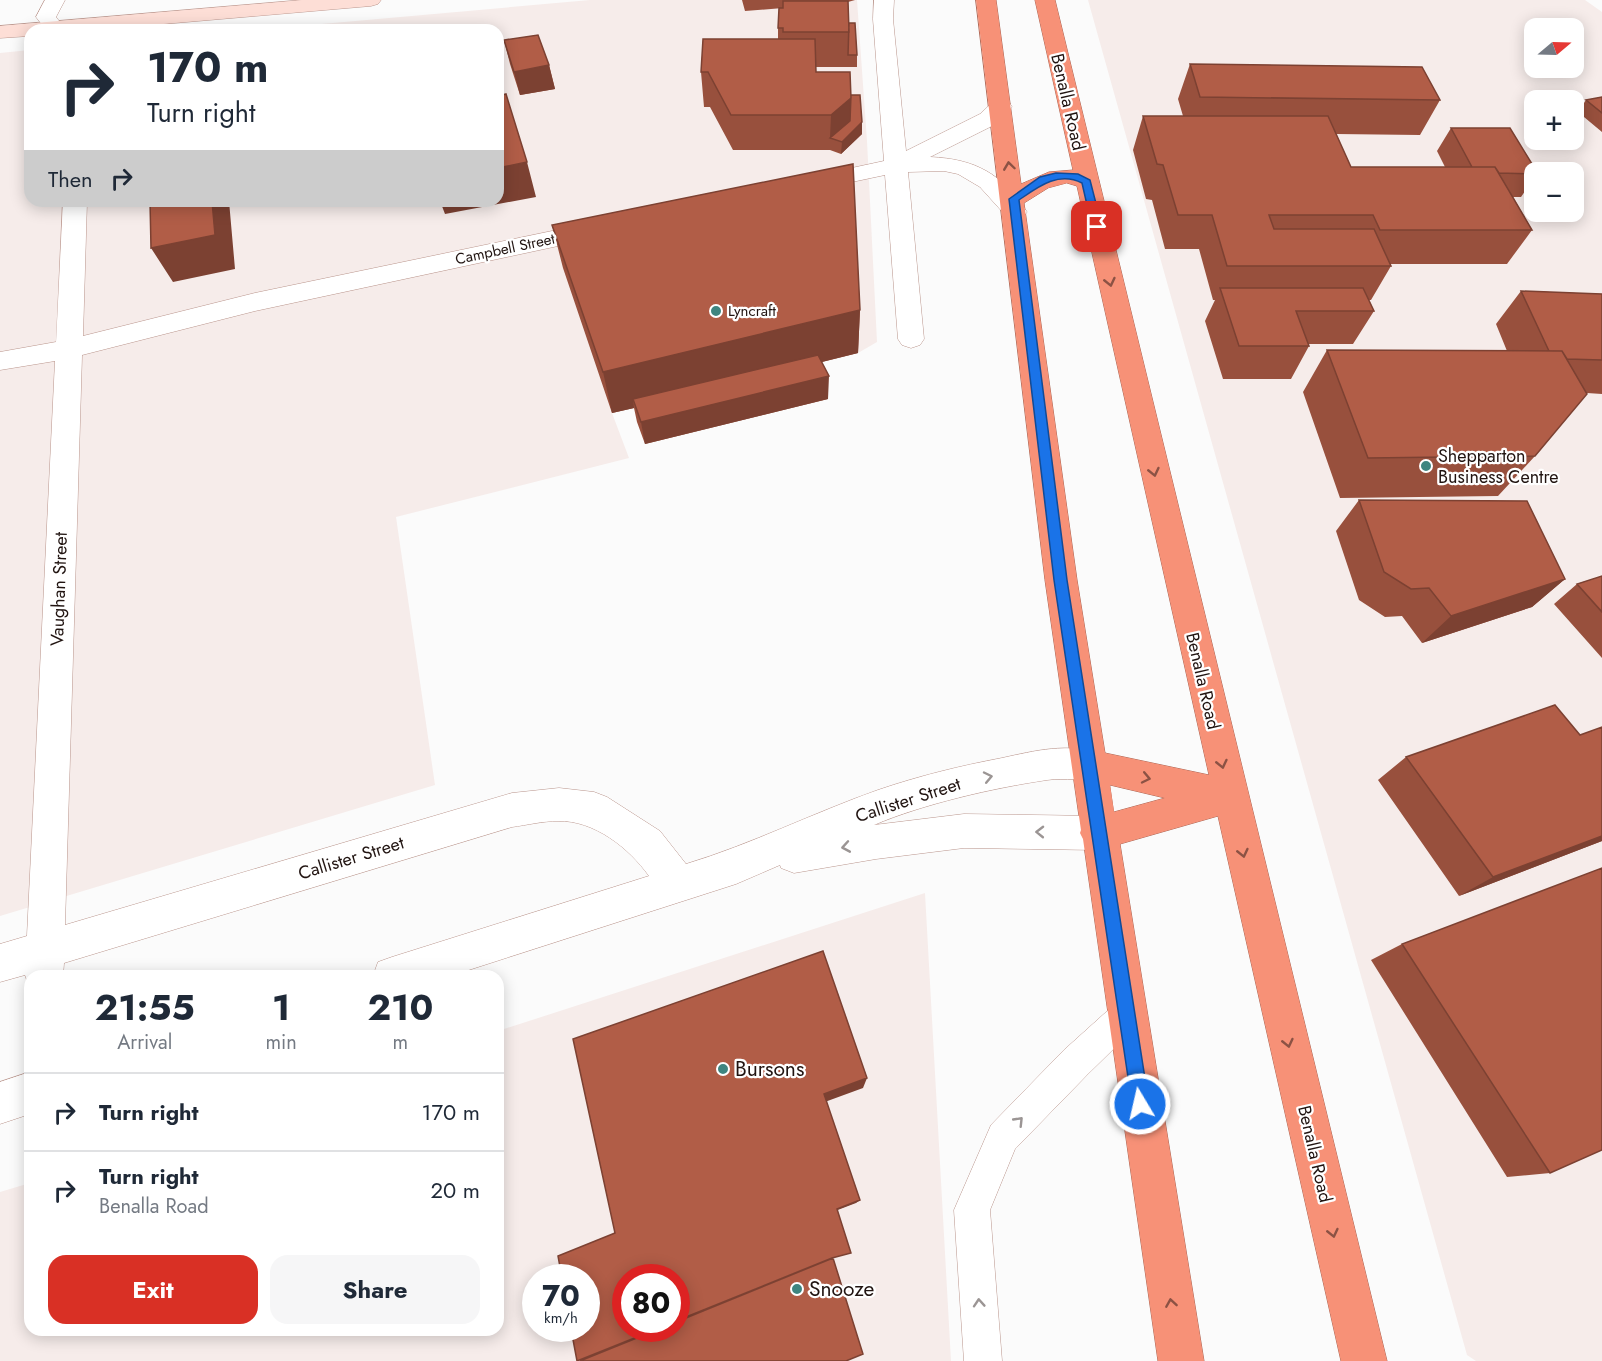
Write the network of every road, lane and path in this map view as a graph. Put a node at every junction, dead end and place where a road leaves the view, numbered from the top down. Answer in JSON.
{"nodes":[{"id":1,"x":371,"y":0,"type":"edge"},
{"id":2,"x":987,"y":0,"type":"edge"},
{"id":3,"x":1045,"y":0,"type":"edge"},
{"id":4,"x":881,"y":6,"type":"edge"},
{"id":5,"x":73,"y":16,"type":"edge"},
{"id":6,"x":24,"y":30,"type":"edge"},
{"id":7,"x":0,"y":32,"type":"edge"},
{"id":8,"x":1001,"y":107,"type":"junction"},
{"id":9,"x":896,"y":165,"type":"junction"},
{"id":10,"x":1087,"y":182,"type":"junction"},
{"id":11,"x":787,"y":189,"type":"edge"},
{"id":12,"x":1014,"y":206,"type":"junction"},
{"id":13,"x":75,"y":207,"type":"edge"},
{"id":14,"x":625,"y":223,"type":"edge"},
{"id":15,"x":911,"y":339,"type":"dead end"},
{"id":16,"x":69,"y":341,"type":"junction"},
{"id":17,"x":0,"y":350,"type":"edge"},
{"id":18,"x":0,"y":361,"type":"edge"},
{"id":19,"x":1089,"y":765,"type":"junction"},
{"id":20,"x":1230,"y":796,"type":"junction"},
{"id":21,"x":1098,"y":833,"type":"junction"},
{"id":22,"x":736,"y":866,"type":"junction"},
{"id":23,"x":678,"y":884,"type":"junction"},
{"id":24,"x":0,"y":963,"type":"edge"},
{"id":25,"x":45,"y":963,"type":"edge"},
{"id":26,"x":411,"y":970,"type":"edge"},
{"id":27,"x":1126,"y":1015,"type":"junction"},
{"id":28,"x":24,"y":1095,"type":"edge"},
{"id":29,"x":0,"y":1103,"type":"edge"},
{"id":30,"x":983,"y":1361,"type":"edge"},
{"id":31,"x":1181,"y":1361,"type":"edge"},
{"id":32,"x":1364,"y":1361,"type":"edge"}],
"edges":[{"from":1,"to":5,"type":"main road"},
{"from":2,"to":8,"type":"highway"},
{"from":3,"to":10,"type":"highway","name":"Benalla Road"},
{"from":4,"to":9,"type":"street"},
{"from":6,"to":7,"type":"main road"},
{"from":8,"to":9,"type":"street"},
{"from":12,"to":8,"type":"highway","one_way":true},
{"from":9,"to":11,"type":"street"},
{"from":9,"to":12,"type":"street"},
{"from":9,"to":15,"type":"street"},
{"from":10,"to":12,"type":"highway"},
{"from":10,"to":20,"type":"highway","name":"Benalla Road","one_way":true},
{"from":12,"to":19,"type":"highway"},
{"from":13,"to":16,"type":"street","name":"Vaughan Street"},
{"from":14,"to":16,"type":"street","name":"Campbell Street"},
{"from":16,"to":17,"type":"street","name":"Campbell Street"},
{"from":16,"to":18,"type":"street","name":"Campbell Street"},
{"from":16,"to":25,"type":"street","name":"Vaughan Street"},
{"from":19,"to":20,"type":"highway","one_way":true},
{"from":19,"to":21,"type":"highway"},
{"from":22,"to":19,"type":"street","name":"Callister Street","one_way":true},
{"from":20,"to":21,"type":"highway"},
{"from":20,"to":32,"type":"highway","name":"Benalla Road","one_way":true},
{"from":21,"to":22,"type":"street","name":"Callister Street","one_way":true},
{"from":21,"to":27,"type":"highway"},
{"from":22,"to":23,"type":"street","name":"Callister Street"},
{"from":23,"to":25,"type":"street","name":"Callister Street"},
{"from":23,"to":26,"type":"street","name":"Callister Street"},
{"from":24,"to":25,"type":"street","name":"Callister Street"},
{"from":30,"to":27,"type":"lane","one_way":true},
{"from":31,"to":27,"type":"highway","one_way":true},
{"from":28,"to":29,"type":"street"}]}
